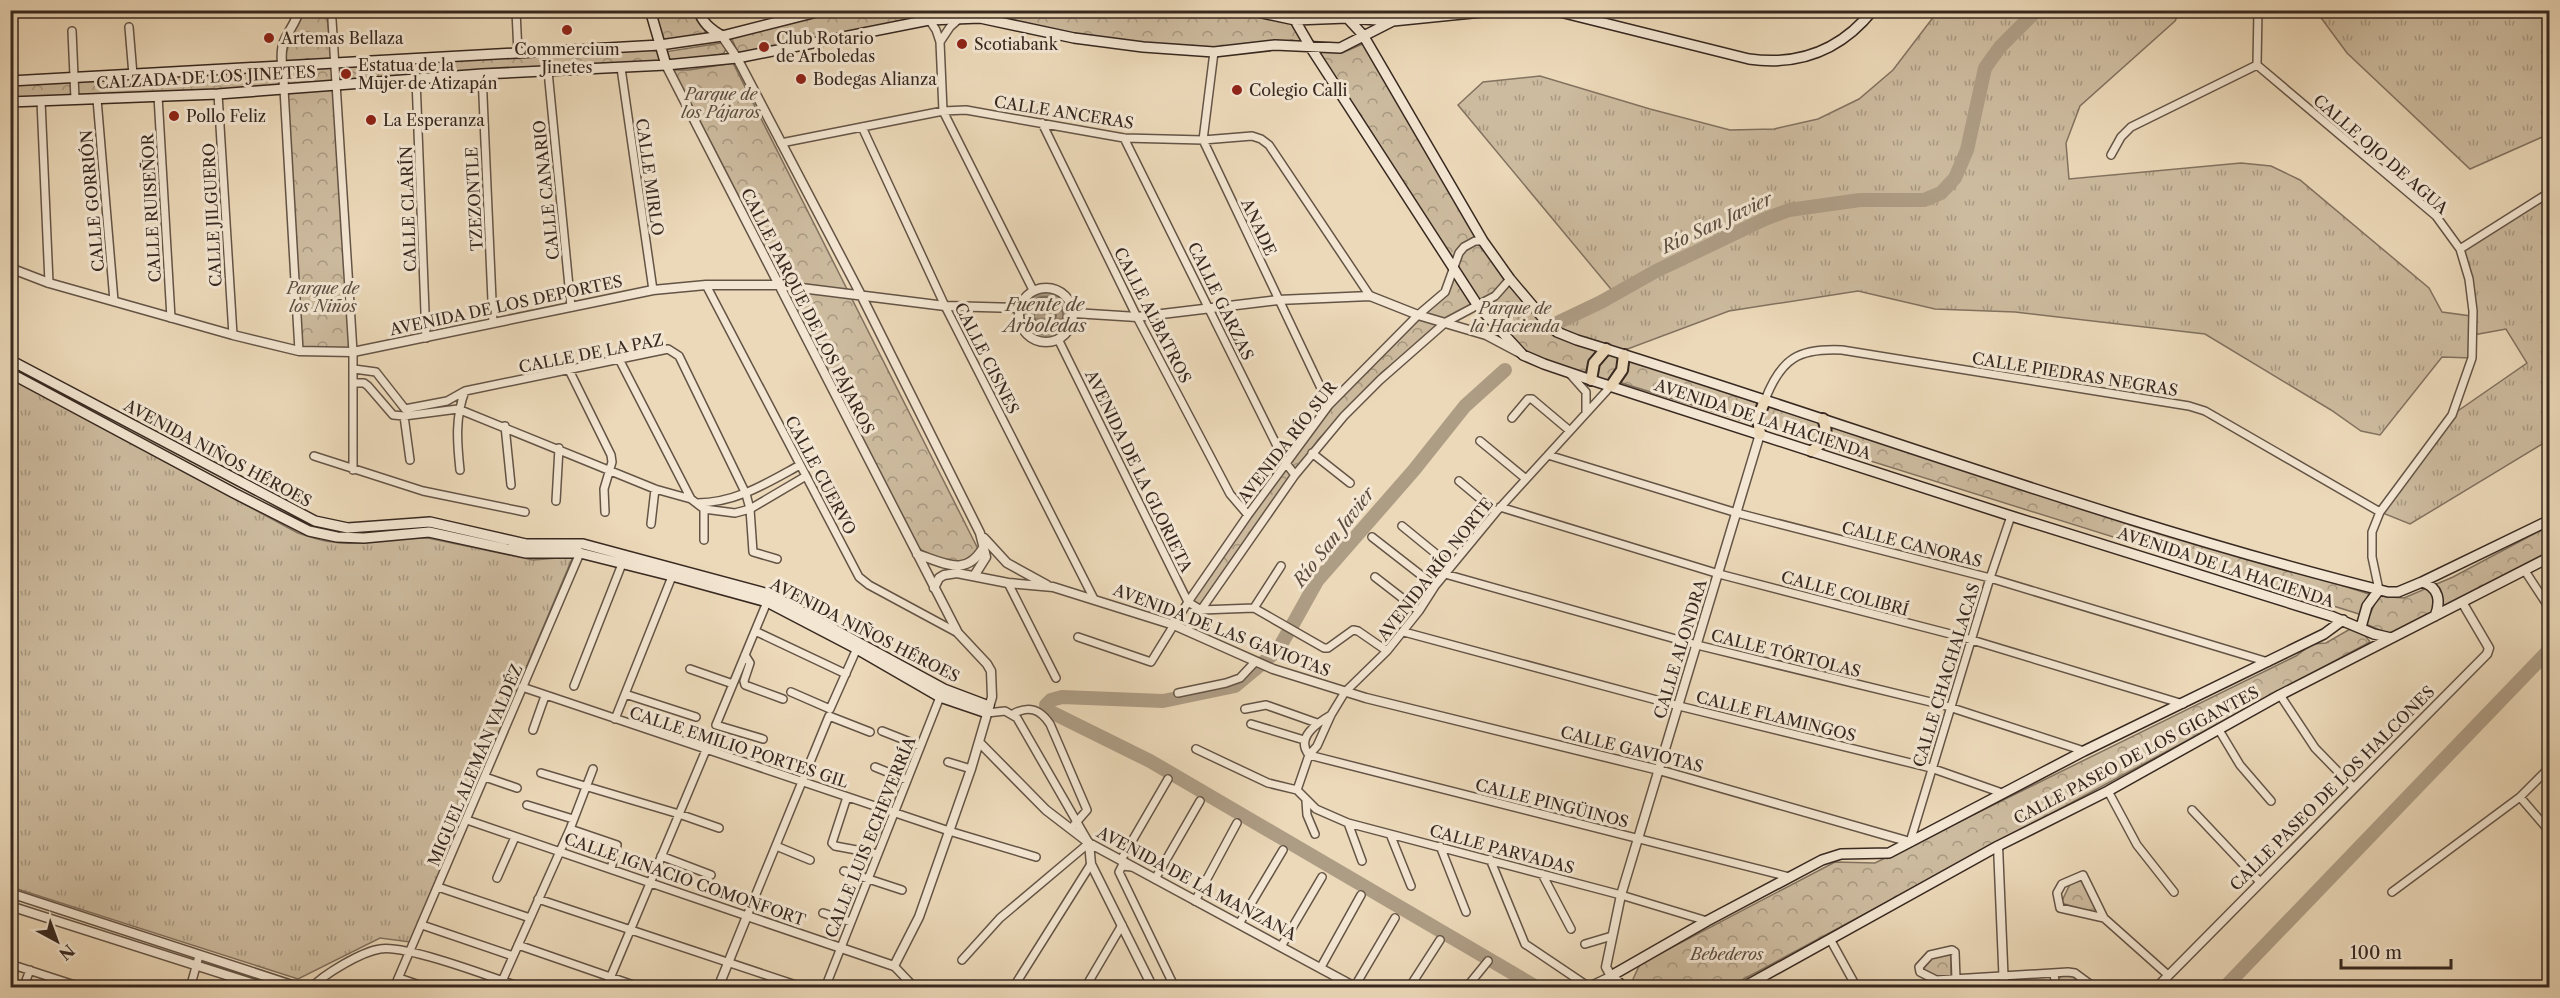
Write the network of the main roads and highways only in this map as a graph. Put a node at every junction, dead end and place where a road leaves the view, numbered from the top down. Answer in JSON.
{"nodes":[{"id":1,"x":650,"y":10,"type":"edge"},
{"id":2,"x":699,"y":10,"type":"edge"},
{"id":3,"x":825,"y":10,"type":"edge"},
{"id":4,"x":1248,"y":10,"type":"edge"},
{"id":5,"x":1289,"y":10,"type":"edge"},
{"id":6,"x":1502,"y":10,"type":"edge"},
{"id":7,"x":1538,"y":10,"type":"edge"},
{"id":8,"x":1873,"y":10,"type":"edge"},
{"id":9,"x":795,"y":14,"type":"edge"},
{"id":10,"x":981,"y":14,"type":"edge"},
{"id":11,"x":1344,"y":14,"type":"edge"},
{"id":12,"x":1295,"y":20,"type":"junction"},
{"id":13,"x":1393,"y":21,"type":"junction"},
{"id":14,"x":1363,"y":35,"type":"junction"},
{"id":15,"x":722,"y":36,"type":"junction"},
{"id":16,"x":660,"y":45,"type":"junction"},
{"id":17,"x":1311,"y":48,"type":"junction"},
{"id":18,"x":666,"y":65,"type":"junction"},
{"id":19,"x":10,"y":81,"type":"edge"},
{"id":20,"x":10,"y":102,"type":"edge"},
{"id":21,"x":1606,"y":349,"type":"junction"},
{"id":22,"x":1624,"y":355,"type":"junction"},
{"id":23,"x":10,"y":360,"type":"edge"},
{"id":24,"x":10,"y":373,"type":"edge"},
{"id":25,"x":1591,"y":380,"type":"junction"},
{"id":26,"x":1611,"y":386,"type":"junction"},
{"id":27,"x":1766,"y":400,"type":"junction"},
{"id":28,"x":1823,"y":419,"type":"junction"},
{"id":29,"x":1760,"y":434,"type":"junction"},
{"id":30,"x":1812,"y":451,"type":"junction"},
{"id":31,"x":2550,"y":520,"type":"edge"},
{"id":32,"x":2550,"y":558,"type":"edge"},
{"id":33,"x":674,"y":572,"type":"junction"},
{"id":34,"x":2422,"y":582,"type":"junction"},
{"id":35,"x":2379,"y":590,"type":"junction"},
{"id":36,"x":2435,"y":615,"type":"junction"},
{"id":37,"x":2331,"y":616,"type":"junction"},
{"id":38,"x":2343,"y":620,"type":"junction"},
{"id":39,"x":2361,"y":627,"type":"junction"},
{"id":40,"x":2331,"y":629,"type":"junction"},
{"id":41,"x":2391,"y":638,"type":"junction"},
{"id":42,"x":859,"y":645,"type":"junction"},
{"id":43,"x":1625,"y":987,"type":"edge"},
{"id":44,"x":1742,"y":987,"type":"edge"}],
"edges":[{"from":1,"to":16,"type":"main road","name":"CALLE PARQUE DE LOS PÁJAROS"},
{"from":2,"to":15,"type":"main road"},
{"from":3,"to":9,"type":"main road","name":"CALZADA DE LOS JINETES"},
{"from":4,"to":12,"type":"main road"},
{"from":5,"to":12,"type":"main road","name":"AVENIDA DE LA HACIENDA"},
{"from":6,"to":13,"type":"main road"},
{"from":7,"to":8,"type":"main road"},
{"from":9,"to":15,"type":"main road","name":"CALZADA DE LOS JINETES"},
{"from":10,"to":17,"type":"main road","name":"CALZADA DE LOS JINETES"},
{"from":10,"to":18,"type":"main road","name":"CALZADA DE LOS JINETES"},
{"from":11,"to":12,"type":"main road"},
{"from":11,"to":13,"type":"main road"},
{"from":11,"to":14,"type":"main road","name":"AVENIDA DE LA HACIENDA"},
{"from":12,"to":17,"type":"main road","name":"AVENIDA DE LA HACIENDA"},
{"from":13,"to":14,"type":"main road","name":"CALZADA DE LOS JINETES"},
{"from":14,"to":17,"type":"main road","name":"CALZADA DE LOS JINETES"},
{"from":14,"to":21,"type":"main road","name":"AVENIDA DE LA HACIENDA"},
{"from":15,"to":16,"type":"main road","name":"CALZADA DE LOS JINETES"},
{"from":16,"to":18,"type":"main road","name":"CALLE PARQUE DE LOS PÁJAROS"},
{"from":16,"to":19,"type":"main road","name":"CALZADA DE LOS JINETES"},
{"from":17,"to":25,"type":"main road","name":"AVENIDA DE LA HACIENDA"},
{"from":18,"to":20,"type":"main road","name":"CALZADA DE LOS JINETES"},
{"from":21,"to":22,"type":"main road","name":"AVENIDA DE LA HACIENDA"},
{"from":21,"to":25,"type":"main road"},
{"from":22,"to":26,"type":"main road"},
{"from":22,"to":27,"type":"main road","name":"AVENIDA DE LA HACIENDA"},
{"from":23,"to":33,"type":"main road","name":"AVENIDA NIÑOS HÉROES"},
{"from":24,"to":33,"type":"main road","name":"AVENIDA NIÑOS HÉROES"},
{"from":25,"to":26,"type":"main road","name":"AVENIDA DE LA HACIENDA"},
{"from":26,"to":29,"type":"main road","name":"AVENIDA DE LA HACIENDA"},
{"from":27,"to":28,"type":"main road","name":"AVENIDA DE LA HACIENDA"},
{"from":27,"to":29,"type":"main road"},
{"from":28,"to":30,"type":"main road"},
{"from":28,"to":35,"type":"main road","name":"AVENIDA DE LA HACIENDA"},
{"from":29,"to":30,"type":"main road","name":"AVENIDA DE LA HACIENDA"},
{"from":30,"to":37,"type":"main road","name":"AVENIDA DE LA HACIENDA"},
{"from":31,"to":34,"type":"main road"},
{"from":32,"to":36,"type":"main road","name":"CALLE PASEO DE LOS GIGANTES"},
{"from":33,"to":42,"type":"main road","name":"AVENIDA NIÑOS HÉROES"},
{"from":33,"to":42,"type":"main road","name":"AVENIDA NIÑOS HÉROES"},
{"from":34,"to":35,"type":"main road"},
{"from":34,"to":36,"type":"main road"},
{"from":35,"to":39,"type":"main road"},
{"from":36,"to":41,"type":"main road","name":"CALLE PASEO DE LOS GIGANTES"},
{"from":37,"to":38,"type":"main road","name":"AVENIDA DE LA HACIENDA"},
{"from":37,"to":40,"type":"main road"},
{"from":38,"to":39,"type":"main road","name":"AVENIDA DE LA HACIENDA"},
{"from":38,"to":40,"type":"main road","name":"CALLE PASEO DE LOS GIGANTES"},
{"from":39,"to":41,"type":"main road","name":"AVENIDA DE LA HACIENDA"},
{"from":40,"to":43,"type":"main road","name":"CALLE PASEO DE LOS GIGANTES"},
{"from":41,"to":44,"type":"main road","name":"CALLE PASEO DE LOS GIGANTES"},
{"from":42,"to":42,"type":"main road","name":"AVENIDA NIÑOS HÉROES"}]}
